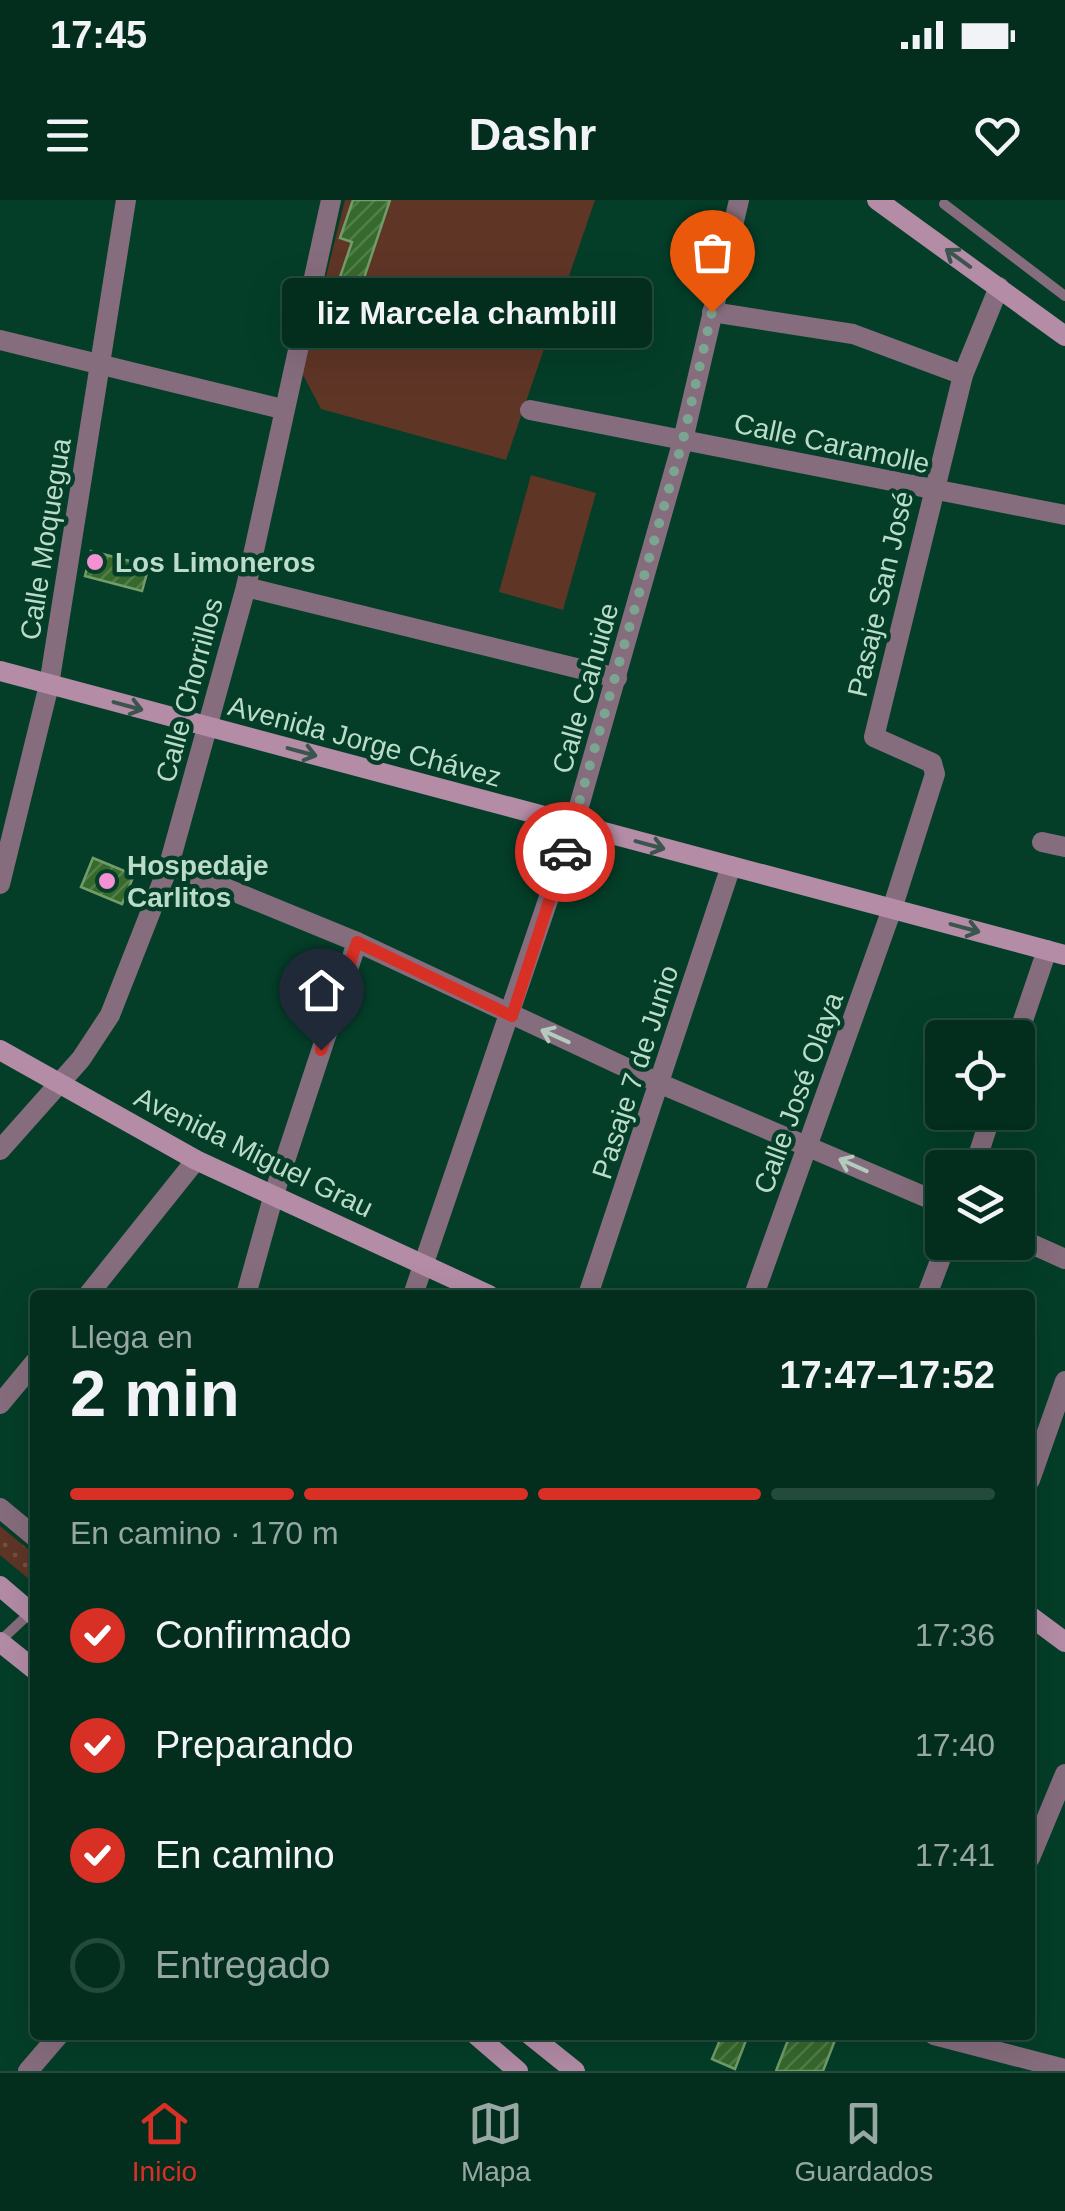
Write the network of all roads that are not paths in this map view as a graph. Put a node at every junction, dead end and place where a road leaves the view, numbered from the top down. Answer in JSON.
{"nodes":[{"id":1,"x":126,"y":200,"type":"edge"},
{"id":2,"x":331,"y":200,"type":"edge"},
{"id":3,"x":739,"y":200,"type":"edge"},
{"id":4,"x":878,"y":200,"type":"edge"},
{"id":5,"x":944,"y":204,"type":"dead end"},
{"id":6,"x":998,"y":288,"type":"junction"},
{"id":7,"x":1065,"y":296,"type":"edge"},
{"id":8,"x":712,"y":312,"type":"junction"},
{"id":9,"x":1065,"y":336,"type":"edge"},
{"id":10,"x":0,"y":340,"type":"edge"},
{"id":11,"x":101,"y":366,"type":"junction"},
{"id":12,"x":963,"y":375,"type":"junction"},
{"id":13,"x":282,"y":409,"type":"junction"},
{"id":14,"x":530,"y":410,"type":"dead end"},
{"id":15,"x":683,"y":440,"type":"junction"},
{"id":16,"x":932,"y":492,"type":"junction"},
{"id":17,"x":1065,"y":516,"type":"edge"},
{"id":18,"x":246,"y":587,"type":"junction"},
{"id":19,"x":0,"y":671,"type":"edge"},
{"id":20,"x":617,"y":678,"type":"junction"},
{"id":21,"x":48,"y":685,"type":"junction"},
{"id":22,"x":208,"y":728,"type":"junction"},
{"id":23,"x":878,"y":742,"type":"joint"},
{"id":24,"x":574,"y":824,"type":"junction"},
{"id":25,"x":1042,"y":842,"type":"dead end"},
{"id":26,"x":1065,"y":848,"type":"edge"},
{"id":27,"x":168,"y":865,"type":"junction"},
{"id":28,"x":732,"y":866,"type":"junction"},
{"id":29,"x":0,"y":884,"type":"edge"},
{"id":30,"x":892,"y":909,"type":"junction"},
{"id":31,"x":357,"y":942,"type":"junction"},
{"id":32,"x":1056,"y":952,"type":"edge"},
{"id":33,"x":512,"y":1016,"type":"junction"},
{"id":34,"x":1025,"y":1020,"type":"edge"},
{"id":35,"x":0,"y":1050,"type":"edge"},
{"id":36,"x":55,"y":1084,"type":"junction"},
{"id":37,"x":662,"y":1084,"type":"junction"},
{"id":38,"x":809,"y":1146,"type":"junction"},
{"id":39,"x":0,"y":1150,"type":"edge"},
{"id":40,"x":196,"y":1160,"type":"junction"},
{"id":41,"x":274,"y":1194,"type":"junction"},
{"id":42,"x":925,"y":1197,"type":"edge"},
{"id":43,"x":1035,"y":1246,"type":"edge"},
{"id":44,"x":1065,"y":1259,"type":"edge"},
{"id":45,"x":940,"y":1260,"type":"edge"},
{"id":46,"x":424,"y":1263,"type":"junction"},
{"id":47,"x":92,"y":1290,"type":"edge"},
{"id":48,"x":247,"y":1290,"type":"edge"},
{"id":49,"x":415,"y":1290,"type":"edge"},
{"id":50,"x":479,"y":1290,"type":"edge"},
{"id":51,"x":590,"y":1290,"type":"edge"},
{"id":52,"x":756,"y":1290,"type":"edge"},
{"id":53,"x":929,"y":1290,"type":"edge"},
{"id":54,"x":30,"y":1370,"type":"edge"},
{"id":55,"x":1065,"y":1381,"type":"edge"},
{"id":56,"x":0,"y":1404,"type":"edge"},
{"id":57,"x":1057,"y":1431,"type":"edge"},
{"id":58,"x":1035,"y":1471,"type":"edge"},
{"id":59,"x":0,"y":1508,"type":"edge"},
{"id":60,"x":30,"y":1533,"type":"edge"},
{"id":61,"x":0,"y":1586,"type":"edge"},
{"id":62,"x":30,"y":1611,"type":"edge"},
{"id":63,"x":30,"y":1616,"type":"edge"},
{"id":64,"x":1035,"y":1620,"type":"edge"},
{"id":65,"x":0,"y":1641,"type":"edge"},
{"id":66,"x":1065,"y":1642,"type":"edge"},
{"id":67,"x":30,"y":1666,"type":"edge"},
{"id":68,"x":1065,"y":1774,"type":"edge"},
{"id":69,"x":1035,"y":1846,"type":"edge"},
{"id":70,"x":55,"y":2040,"type":"edge"},
{"id":71,"x":482,"y":2040,"type":"edge"},
{"id":72,"x":531,"y":2040,"type":"edge"},
{"id":73,"x":537,"y":2040,"type":"edge"},
{"id":74,"x":953,"y":2040,"type":"edge"},
{"id":75,"x":1065,"y":2069,"type":"edge"},
{"id":76,"x":516,"y":2070,"type":"edge"},
{"id":77,"x":28,"y":2071,"type":"edge"},
{"id":78,"x":575,"y":2071,"type":"edge"}],
"edges":[{"from":1,"to":11,"type":"street","name":"Calle Moquegua"},
{"from":2,"to":13,"type":"street","name":"Calle Chorrillos"},
{"from":3,"to":8,"type":"street","name":"Calle Cahuide"},
{"from":6,"to":4,"type":"street","one_way":true},
{"from":5,"to":7,"type":"lane"},
{"from":6,"to":9,"type":"street"},
{"from":6,"to":12,"type":"street","name":"Pasaje San José"},
{"from":8,"to":12,"type":"street"},
{"from":8,"to":15,"type":"street","name":"Calle Cahuide"},
{"from":10,"to":11,"type":"street"},
{"from":11,"to":13,"type":"street"},
{"from":11,"to":21,"type":"street","name":"Calle Moquegua"},
{"from":12,"to":16,"type":"street","name":"Pasaje San José"},
{"from":13,"to":18,"type":"street","name":"Calle Chorrillos"},
{"from":14,"to":15,"type":"street","name":"Calle Caramolle"},
{"from":15,"to":16,"type":"street","name":"Calle Caramolle"},
{"from":15,"to":20,"type":"street","name":"Calle Cahuide"},
{"from":16,"to":17,"type":"street","name":"Calle Caramolle"},
{"from":16,"to":23,"type":"street","name":"Pasaje San José"},
{"from":18,"to":20,"type":"street"},
{"from":18,"to":22,"type":"street","name":"Calle Chorrillos"},
{"from":19,"to":21,"type":"street","name":"Avenida Jorge Chávez"},
{"from":20,"to":24,"type":"street","name":"Calle Cahuide"},
{"from":21,"to":22,"type":"street","name":"Avenida Jorge Chávez","one_way":true},
{"from":21,"to":29,"type":"street","name":"Calle Moquegua"},
{"from":22,"to":24,"type":"street","name":"Avenida Jorge Chávez","one_way":true},
{"from":22,"to":27,"type":"street","name":"Calle Chorrillos"},
{"from":23,"to":30,"type":"street","name":"Calle José Olaya"},
{"from":24,"to":28,"type":"street","name":"Avenida Jorge Chávez","one_way":true},
{"from":24,"to":33,"type":"street","name":"Calle Cahuide"},
{"from":25,"to":26,"type":"street"},
{"from":27,"to":31,"type":"street"},
{"from":27,"to":36,"type":"street","name":"Calle Chorrillos"},
{"from":28,"to":30,"type":"street","name":"Avenida Jorge Chávez"},
{"from":28,"to":37,"type":"street","name":"Pasaje 7 de Junio"},
{"from":30,"to":32,"type":"street","name":"Avenida Jorge Chávez","one_way":true},
{"from":30,"to":38,"type":"street","name":"Calle José Olaya"},
{"from":31,"to":33,"type":"street"},
{"from":31,"to":41,"type":"street"},
{"from":32,"to":34,"type":"street"},
{"from":37,"to":33,"type":"street","one_way":true},
{"from":33,"to":46,"type":"street","name":"Calle Cahuide"},
{"from":35,"to":36,"type":"street","name":"Avenida Miguel Grau"},
{"from":36,"to":39,"type":"street","name":"Calle Chorrillos"},
{"from":36,"to":40,"type":"street","name":"Avenida Miguel Grau"},
{"from":37,"to":38,"type":"street"},
{"from":37,"to":51,"type":"street","name":"Pasaje 7 de Junio"},
{"from":42,"to":38,"type":"street","one_way":true},
{"from":38,"to":52,"type":"street","name":"Calle José Olaya"},
{"from":40,"to":41,"type":"street","name":"Avenida Miguel Grau"},
{"from":40,"to":47,"type":"street"},
{"from":41,"to":46,"type":"street","name":"Avenida Miguel Grau"},
{"from":41,"to":48,"type":"street"},
{"from":43,"to":44,"type":"street"},
{"from":45,"to":53,"type":"street"},
{"from":46,"to":49,"type":"street","name":"Calle Cahuide"},
{"from":46,"to":50,"type":"street","name":"Avenida Miguel Grau"},
{"from":54,"to":56,"type":"street"},
{"from":55,"to":57,"type":"street"},
{"from":57,"to":58,"type":"street"},
{"from":59,"to":60,"type":"street"},
{"from":61,"to":62,"type":"street"},
{"from":63,"to":65,"type":"lane"},
{"from":64,"to":66,"type":"street"},
{"from":65,"to":67,"type":"street"},
{"from":68,"to":69,"type":"street"},
{"from":70,"to":77,"type":"street"},
{"from":71,"to":76,"type":"street"},
{"from":72,"to":76,"type":"street"},
{"from":73,"to":78,"type":"street"},
{"from":74,"to":75,"type":"street"}]}
